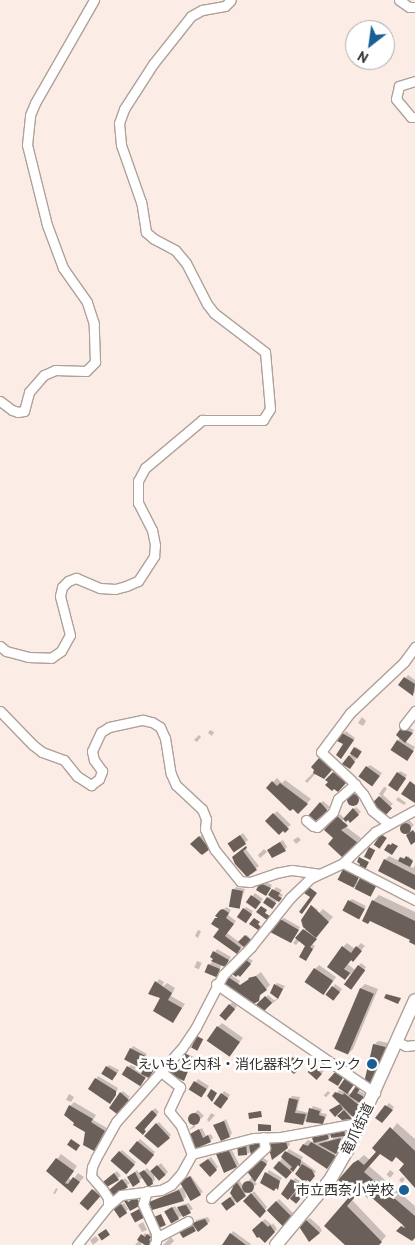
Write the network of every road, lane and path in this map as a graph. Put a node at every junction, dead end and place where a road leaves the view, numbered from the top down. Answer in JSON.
{"nodes":[{"id":1,"x":94,"y":0,"type":"edge"},
{"id":2,"x":231,"y":0,"type":"edge"},
{"id":3,"x":399,"y":0,"type":"edge"},
{"id":4,"x":415,"y":7,"type":"edge"},
{"id":5,"x":415,"y":81,"type":"edge"},
{"id":6,"x":415,"y":117,"type":"edge"},
{"id":7,"x":0,"y":401,"type":"edge"},
{"id":8,"x":0,"y":646,"type":"edge"},
{"id":9,"x":415,"y":647,"type":"edge"},
{"id":10,"x":415,"y":711,"type":"edge"},
{"id":11,"x":0,"y":712,"type":"edge"},
{"id":12,"x":404,"y":725,"type":"dead end"},
{"id":13,"x":354,"y":784,"type":"junction"},
{"id":14,"x":415,"y":810,"type":"edge"},
{"id":15,"x":306,"y":820,"type":"dead end"},
{"id":16,"x":389,"y":824,"type":"junction"},
{"id":17,"x":343,"y":863,"type":"junction"},
{"id":18,"x":321,"y":874,"type":"junction"},
{"id":19,"x":415,"y":900,"type":"edge"},
{"id":20,"x":216,"y":984,"type":"junction"},
{"id":21,"x":415,"y":1000,"type":"edge"},
{"id":22,"x":396,"y":1041,"type":"junction"},
{"id":23,"x":415,"y":1045,"type":"edge"},
{"id":24,"x":160,"y":1072,"type":"junction"},
{"id":25,"x":375,"y":1093,"type":"junction"},
{"id":26,"x":362,"y":1122,"type":"junction"},
{"id":27,"x":263,"y":1137,"type":"junction"},
{"id":28,"x":192,"y":1154,"type":"junction"},
{"id":29,"x":147,"y":1191,"type":"junction"},
{"id":30,"x":211,"y":1198,"type":"dead end"},
{"id":31,"x":108,"y":1206,"type":"junction"},
{"id":32,"x":188,"y":1221,"type":"dead end"},
{"id":33,"x":155,"y":1242,"type":"edge"},
{"id":34,"x":77,"y":1245,"type":"edge"},
{"id":35,"x":276,"y":1245,"type":"edge"}],
"edges":[{"from":1,"to":7,"type":"street"},
{"from":2,"to":8,"type":"street"},
{"from":3,"to":4,"type":"street"},
{"from":5,"to":6,"type":"street"},
{"from":9,"to":13,"type":"street"},
{"from":10,"to":12,"type":"street"},
{"from":11,"to":18,"type":"street"},
{"from":13,"to":15,"type":"street"},
{"from":13,"to":16,"type":"street"},
{"from":14,"to":16,"type":"street"},
{"from":16,"to":17,"type":"street"},
{"from":17,"to":18,"type":"street"},
{"from":17,"to":19,"type":"street"},
{"from":18,"to":20,"type":"street"},
{"from":20,"to":24,"type":"street"},
{"from":20,"to":25,"type":"street"},
{"from":21,"to":22,"type":"main road","name":"竜爪街道"},
{"from":22,"to":23,"type":"street"},
{"from":22,"to":25,"type":"main road","name":"竜爪街道"},
{"from":24,"to":28,"type":"street"},
{"from":24,"to":31,"type":"street"},
{"from":25,"to":26,"type":"main road","name":"竜爪街道"},
{"from":26,"to":27,"type":"street"},
{"from":26,"to":35,"type":"main road","name":"竜爪街道"},
{"from":27,"to":28,"type":"street"},
{"from":27,"to":30,"type":"street"},
{"from":28,"to":29,"type":"street"},
{"from":29,"to":31,"type":"street"},
{"from":29,"to":33,"type":"street"},
{"from":31,"to":34,"type":"street"},
{"from":32,"to":33,"type":"street"}]}
